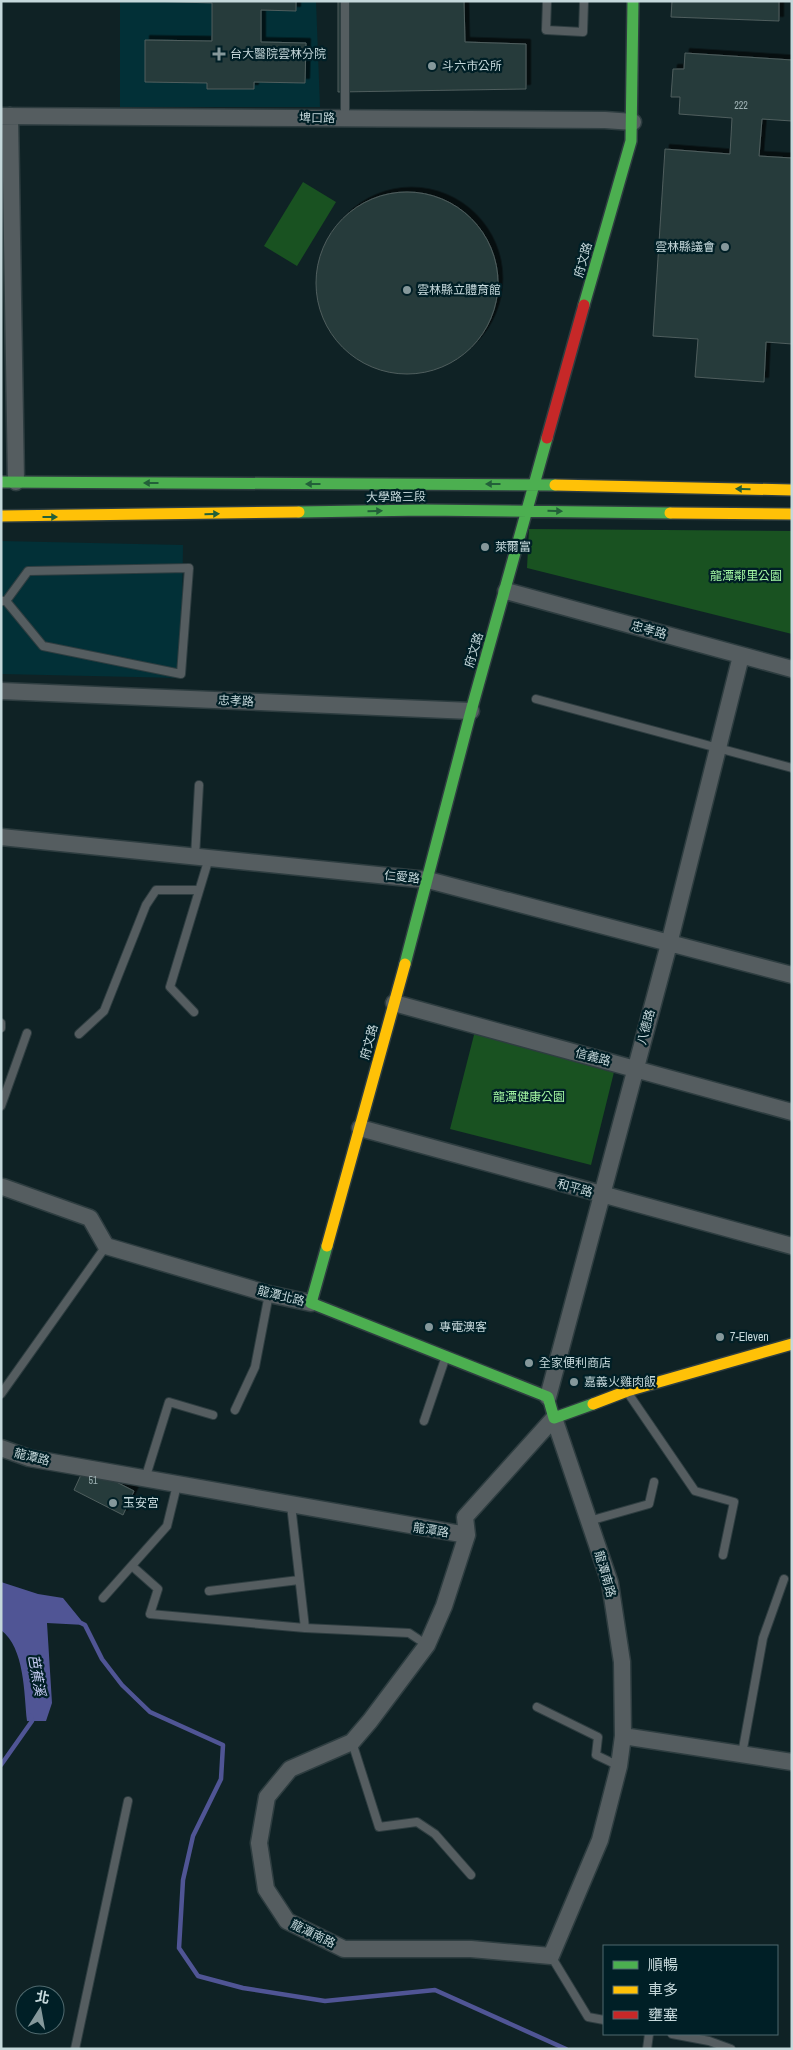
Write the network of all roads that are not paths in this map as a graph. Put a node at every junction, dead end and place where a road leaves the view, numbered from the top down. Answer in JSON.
{"nodes":[{"id":1,"x":345,"y":1,"type":"edge"},
{"id":2,"x":547,"y":1,"type":"edge"},
{"id":3,"x":584,"y":1,"type":"edge"},
{"id":4,"x":633,"y":1,"type":"edge"},
{"id":5,"x":6,"y":116,"type":"edge"},
{"id":6,"x":345,"y":119,"type":"junction"},
{"id":7,"x":632,"y":122,"type":"junction"},
{"id":8,"x":9,"y":482,"type":"edge"},
{"id":9,"x":533,"y":485,"type":"junction"},
{"id":10,"x":792,"y":490,"type":"edge"},
{"id":11,"x":527,"y":510,"type":"junction"},
{"id":12,"x":792,"y":514,"type":"edge"},
{"id":13,"x":1,"y":516,"type":"edge"},
{"id":14,"x":506,"y":591,"type":"junction"},
{"id":15,"x":3,"y":601,"type":"edge"},
{"id":16,"x":741,"y":656,"type":"junction"},
{"id":17,"x":792,"y":669,"type":"edge"},
{"id":18,"x":1,"y":691,"type":"edge"},
{"id":19,"x":536,"y":699,"type":"dead end"},
{"id":20,"x":470,"y":711,"type":"junction"},
{"id":21,"x":718,"y":747,"type":"junction"},
{"id":22,"x":792,"y":768,"type":"edge"},
{"id":23,"x":198,"y":785,"type":"dead end"},
{"id":24,"x":1,"y":838,"type":"edge"},
{"id":25,"x":202,"y":857,"type":"junction"},
{"id":26,"x":428,"y":880,"type":"junction"},
{"id":27,"x":199,"y":890,"type":"junction"},
{"id":28,"x":669,"y":944,"type":"junction"},
{"id":29,"x":792,"y":975,"type":"edge"},
{"id":30,"x":394,"y":1003,"type":"junction"},
{"id":31,"x":194,"y":1012,"type":"dead end"},
{"id":32,"x":1,"y":1023,"type":"edge"},
{"id":33,"x":1,"y":1028,"type":"edge"},
{"id":34,"x":27,"y":1033,"type":"dead end"},
{"id":35,"x":79,"y":1034,"type":"dead end"},
{"id":36,"x":634,"y":1068,"type":"junction"},
{"id":37,"x":1,"y":1106,"type":"edge"},
{"id":38,"x":792,"y":1112,"type":"edge"},
{"id":39,"x":360,"y":1128,"type":"junction"},
{"id":40,"x":2,"y":1188,"type":"edge"},
{"id":41,"x":601,"y":1195,"type":"junction"},
{"id":42,"x":106,"y":1246,"type":"junction"},
{"id":43,"x":792,"y":1246,"type":"edge"},
{"id":44,"x":269,"y":1294,"type":"junction"},
{"id":45,"x":311,"y":1303,"type":"junction"},
{"id":46,"x":792,"y":1344,"type":"edge"},
{"id":47,"x":445,"y":1357,"type":"junction"},
{"id":48,"x":627,"y":1391,"type":"junction"},
{"id":49,"x":1,"y":1394,"type":"edge"},
{"id":50,"x":548,"y":1397,"type":"junction"},
{"id":51,"x":235,"y":1410,"type":"dead end"},
{"id":52,"x":213,"y":1415,"type":"dead end"},
{"id":53,"x":554,"y":1418,"type":"junction"},
{"id":54,"x":424,"y":1421,"type":"dead end"},
{"id":55,"x":1,"y":1448,"type":"edge"},
{"id":56,"x":146,"y":1479,"type":"junction"},
{"id":57,"x":654,"y":1482,"type":"dead end"},
{"id":58,"x":177,"y":1485,"type":"junction"},
{"id":59,"x":291,"y":1505,"type":"junction"},
{"id":60,"x":589,"y":1521,"type":"junction"},
{"id":61,"x":467,"y":1535,"type":"junction"},
{"id":62,"x":723,"y":1555,"type":"dead end"},
{"id":63,"x":132,"y":1566,"type":"junction"},
{"id":64,"x":784,"y":1579,"type":"dead end"},
{"id":65,"x":299,"y":1580,"type":"junction"},
{"id":66,"x":209,"y":1591,"type":"dead end"},
{"id":67,"x":103,"y":1598,"type":"dead end"},
{"id":68,"x":305,"y":1628,"type":"junction"},
{"id":69,"x":427,"y":1645,"type":"junction"},
{"id":70,"x":536,"y":1707,"type":"dead end"},
{"id":71,"x":623,"y":1736,"type":"junction"},
{"id":72,"x":352,"y":1742,"type":"junction"},
{"id":73,"x":742,"y":1754,"type":"junction"},
{"id":74,"x":792,"y":1762,"type":"edge"},
{"id":75,"x":619,"y":1766,"type":"junction"},
{"id":76,"x":128,"y":1801,"type":"dead end"},
{"id":77,"x":471,"y":1875,"type":"dead end"},
{"id":78,"x":551,"y":1956,"type":"junction"},
{"id":79,"x":603,"y":2020,"type":"edge"},
{"id":80,"x":649,"y":2035,"type":"edge"},
{"id":81,"x":677,"y":2035,"type":"edge"},
{"id":82,"x":74,"y":2049,"type":"edge"},
{"id":83,"x":647,"y":2049,"type":"edge"},
{"id":84,"x":731,"y":2049,"type":"edge"}],
"edges":[{"from":1,"to":6,"type":"lane"},
{"from":2,"to":3,"type":"lane"},
{"from":4,"to":7,"type":"street","name":"府文路"},
{"from":5,"to":6,"type":"street","name":"埤口路"},
{"from":5,"to":8,"type":"street"},
{"from":6,"to":7,"type":"street","name":"埤口路"},
{"from":7,"to":9,"type":"street","name":"府文路"},
{"from":9,"to":8,"type":"street","name":"大學路三段","one_way":true},
{"from":10,"to":9,"type":"street","name":"大學路三段","one_way":true},
{"from":9,"to":11,"type":"street","name":"府文路"},
{"from":11,"to":12,"type":"street","name":"大學路三段","one_way":true},
{"from":13,"to":11,"type":"street","name":"大學路三段","one_way":true},
{"from":11,"to":14,"type":"street","name":"府文路"},
{"from":14,"to":16,"type":"street","name":"忠孝路"},
{"from":14,"to":20,"type":"street","name":"府文路"},
{"from":15,"to":15,"type":"lane"},
{"from":16,"to":17,"type":"street","name":"忠孝路"},
{"from":16,"to":21,"type":"street","name":"八德路"},
{"from":18,"to":20,"type":"street","name":"忠孝路"},
{"from":19,"to":21,"type":"lane"},
{"from":20,"to":26,"type":"street","name":"府文路"},
{"from":21,"to":22,"type":"lane"},
{"from":21,"to":28,"type":"street","name":"八德路"},
{"from":23,"to":25,"type":"lane"},
{"from":24,"to":25,"type":"street","name":"仁愛路"},
{"from":25,"to":26,"type":"street","name":"仁愛路"},
{"from":25,"to":27,"type":"lane"},
{"from":26,"to":28,"type":"street","name":"仁愛路"},
{"from":26,"to":30,"type":"street","name":"府文路"},
{"from":27,"to":31,"type":"lane"},
{"from":27,"to":35,"type":"lane"},
{"from":28,"to":29,"type":"street","name":"仁愛路"},
{"from":28,"to":36,"type":"street","name":"八德路"},
{"from":30,"to":36,"type":"street","name":"信義路"},
{"from":30,"to":39,"type":"street","name":"府文路"},
{"from":32,"to":33,"type":"lane"},
{"from":34,"to":37,"type":"lane"},
{"from":36,"to":38,"type":"street","name":"信義路"},
{"from":36,"to":41,"type":"street","name":"八德路"},
{"from":39,"to":41,"type":"street","name":"和平路"},
{"from":39,"to":45,"type":"street","name":"府文路"},
{"from":40,"to":42,"type":"street"},
{"from":41,"to":43,"type":"street","name":"和平路"},
{"from":41,"to":50,"type":"street","name":"八德路"},
{"from":42,"to":44,"type":"street","name":"龍潭北路"},
{"from":42,"to":49,"type":"lane"},
{"from":44,"to":45,"type":"street","name":"龍潭北路"},
{"from":44,"to":51,"type":"lane"},
{"from":45,"to":47,"type":"street","name":"龍潭北路"},
{"from":46,"to":48,"type":"street","name":"龍潭路"},
{"from":47,"to":50,"type":"street","name":"龍潭北路"},
{"from":47,"to":54,"type":"lane"},
{"from":48,"to":53,"type":"street","name":"龍潭路"},
{"from":48,"to":62,"type":"lane"},
{"from":50,"to":53,"type":"street"},
{"from":52,"to":56,"type":"lane"},
{"from":53,"to":60,"type":"street","name":"龍潭南路"},
{"from":53,"to":61,"type":"street","name":"龍潭路"},
{"from":55,"to":56,"type":"street","name":"龍潭路"},
{"from":56,"to":58,"type":"street","name":"龍潭路"},
{"from":57,"to":60,"type":"lane"},
{"from":58,"to":59,"type":"street","name":"龍潭路"},
{"from":58,"to":63,"type":"lane"},
{"from":59,"to":61,"type":"street","name":"龍潭路"},
{"from":59,"to":65,"type":"lane"},
{"from":60,"to":71,"type":"street","name":"龍潭南路"},
{"from":61,"to":69,"type":"street","name":"龍潭南路"},
{"from":63,"to":67,"type":"lane"},
{"from":63,"to":68,"type":"lane"},
{"from":64,"to":73,"type":"lane"},
{"from":65,"to":66,"type":"lane"},
{"from":65,"to":68,"type":"lane"},
{"from":68,"to":69,"type":"lane"},
{"from":69,"to":72,"type":"street","name":"龍潭南路"},
{"from":70,"to":75,"type":"lane"},
{"from":71,"to":73,"type":"street"},
{"from":71,"to":75,"type":"street","name":"龍潭南路"},
{"from":72,"to":77,"type":"lane"},
{"from":72,"to":78,"type":"street","name":"龍潭南路"},
{"from":73,"to":74,"type":"street"},
{"from":75,"to":78,"type":"street","name":"龍潭南路"},
{"from":76,"to":82,"type":"lane"},
{"from":78,"to":79,"type":"lane"},
{"from":80,"to":83,"type":"lane"},
{"from":81,"to":84,"type":"lane"}]}
